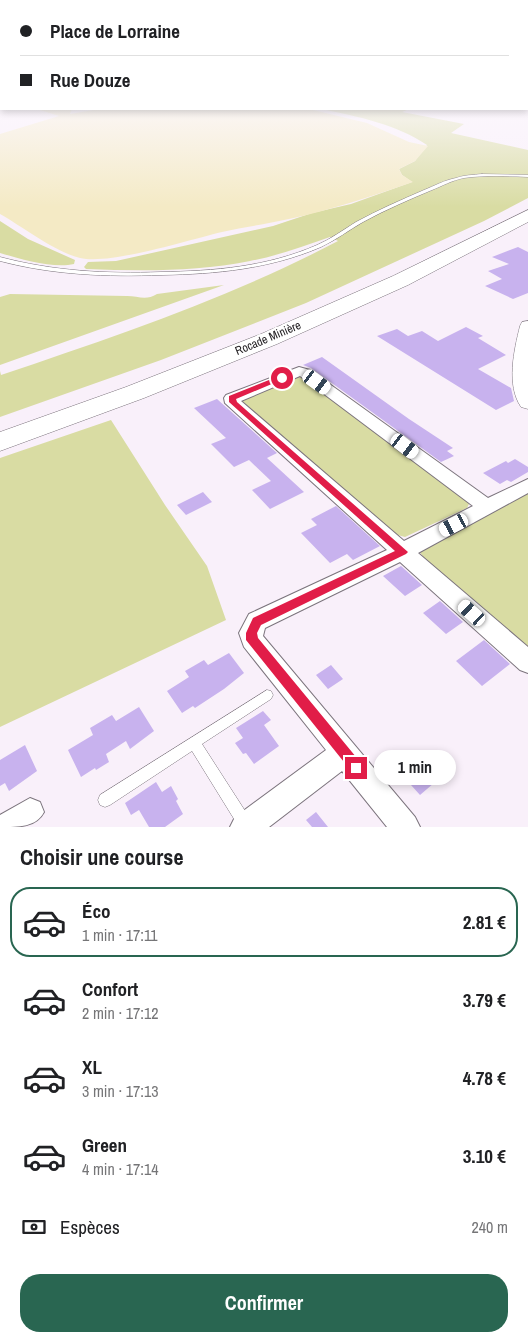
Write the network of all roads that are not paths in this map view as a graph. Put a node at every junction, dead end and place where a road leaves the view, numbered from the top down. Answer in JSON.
{"nodes":[{"id":1,"x":528,"y":176,"type":"edge"},
{"id":2,"x":528,"y":203,"type":"edge"},
{"id":3,"x":528,"y":215,"type":"edge"},
{"id":4,"x":0,"y":258,"type":"edge"},
{"id":5,"x":528,"y":326,"type":"edge"},
{"id":6,"x":528,"y":403,"type":"edge"},
{"id":7,"x":0,"y":426,"type":"edge"},
{"id":8,"x":0,"y":442,"type":"edge"},
{"id":9,"x":528,"y":485,"type":"edge"},
{"id":10,"x":488,"y":507,"type":"junction"},
{"id":11,"x":402,"y":552,"type":"junction"},
{"id":12,"x":528,"y":662,"type":"edge"},
{"id":13,"x":268,"y":695,"type":"dead end"},
{"id":14,"x":194,"y":744,"type":"junction"},
{"id":15,"x":344,"y":753,"type":"junction"},
{"id":16,"x":105,"y":800,"type":"dead end"},
{"id":17,"x":246,"y":826,"type":"edge"},
{"id":18,"x":405,"y":827,"type":"edge"}],
"edges":[{"from":1,"to":4,"type":"lane"},
{"from":2,"to":7,"type":"highway","name":"Rocade Minière"},
{"from":3,"to":8,"type":"highway","name":"Rocade Minière"},
{"from":5,"to":6,"type":"street"},
{"from":9,"to":10,"type":"street"},
{"from":10,"to":11,"type":"street"},
{"from":10,"to":11,"type":"street"},
{"from":11,"to":12,"type":"street"},
{"from":11,"to":15,"type":"street"},
{"from":13,"to":14,"type":"lane"},
{"from":14,"to":16,"type":"lane"},
{"from":14,"to":17,"type":"lane"},
{"from":15,"to":17,"type":"street"},
{"from":15,"to":18,"type":"street"}]}
